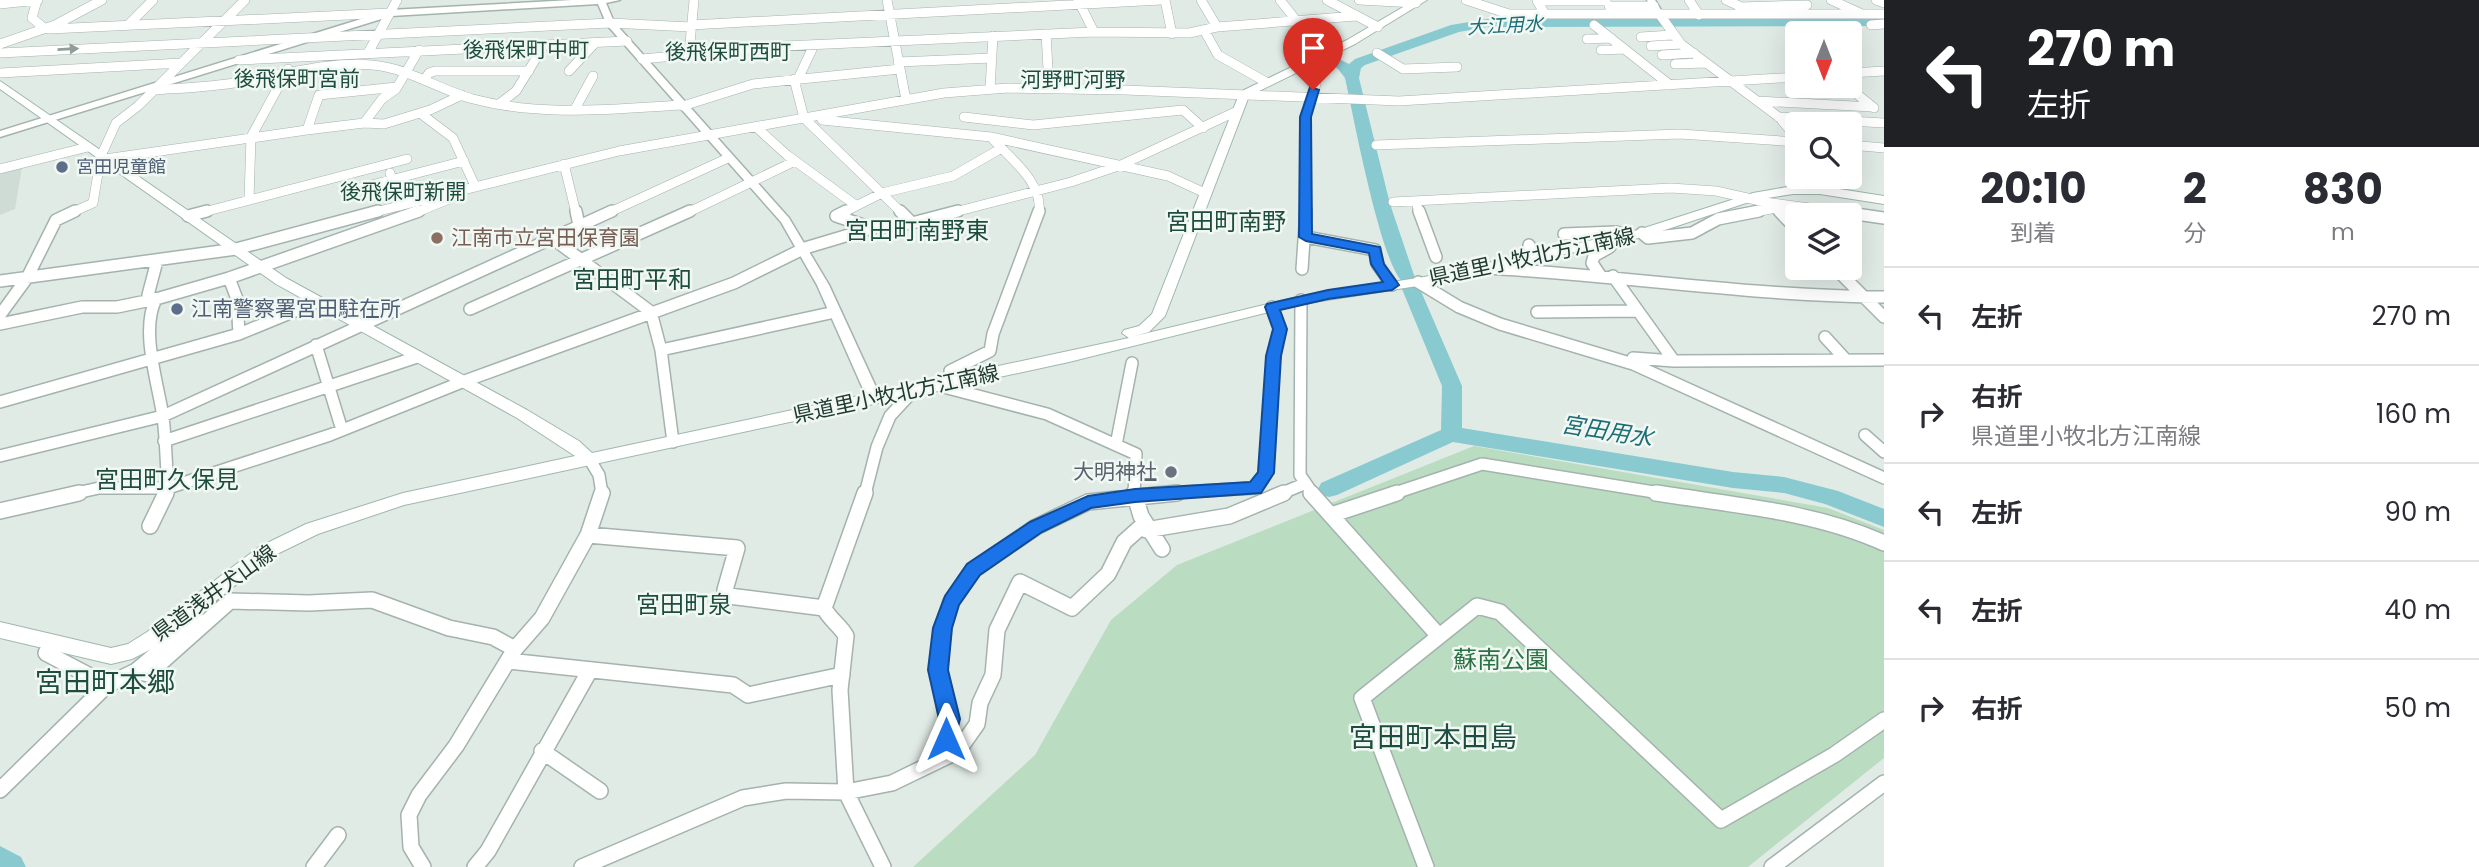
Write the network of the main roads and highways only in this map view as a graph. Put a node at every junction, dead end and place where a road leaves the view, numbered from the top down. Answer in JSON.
{"nodes":[{"id":1,"x":1419,"y":2,"type":"edge"},
{"id":2,"x":0,"y":84,"type":"edge"},
{"id":3,"x":1884,"y":200,"type":"edge"},
{"id":4,"x":1102,"y":349,"type":"junction"},
{"id":5,"x":590,"y":460,"type":"junction"},
{"id":6,"x":0,"y":630,"type":"edge"}],
"edges":[{"from":1,"to":4,"type":"main road"},
{"from":2,"to":5,"type":"main road"},
{"from":3,"to":4,"type":"main road","name":"県道里小牧北方江南線"},
{"from":4,"to":5,"type":"main road","name":"県道里小牧北方江南線"},
{"from":5,"to":6,"type":"main road","name":"県道浅井犬山線"}]}
